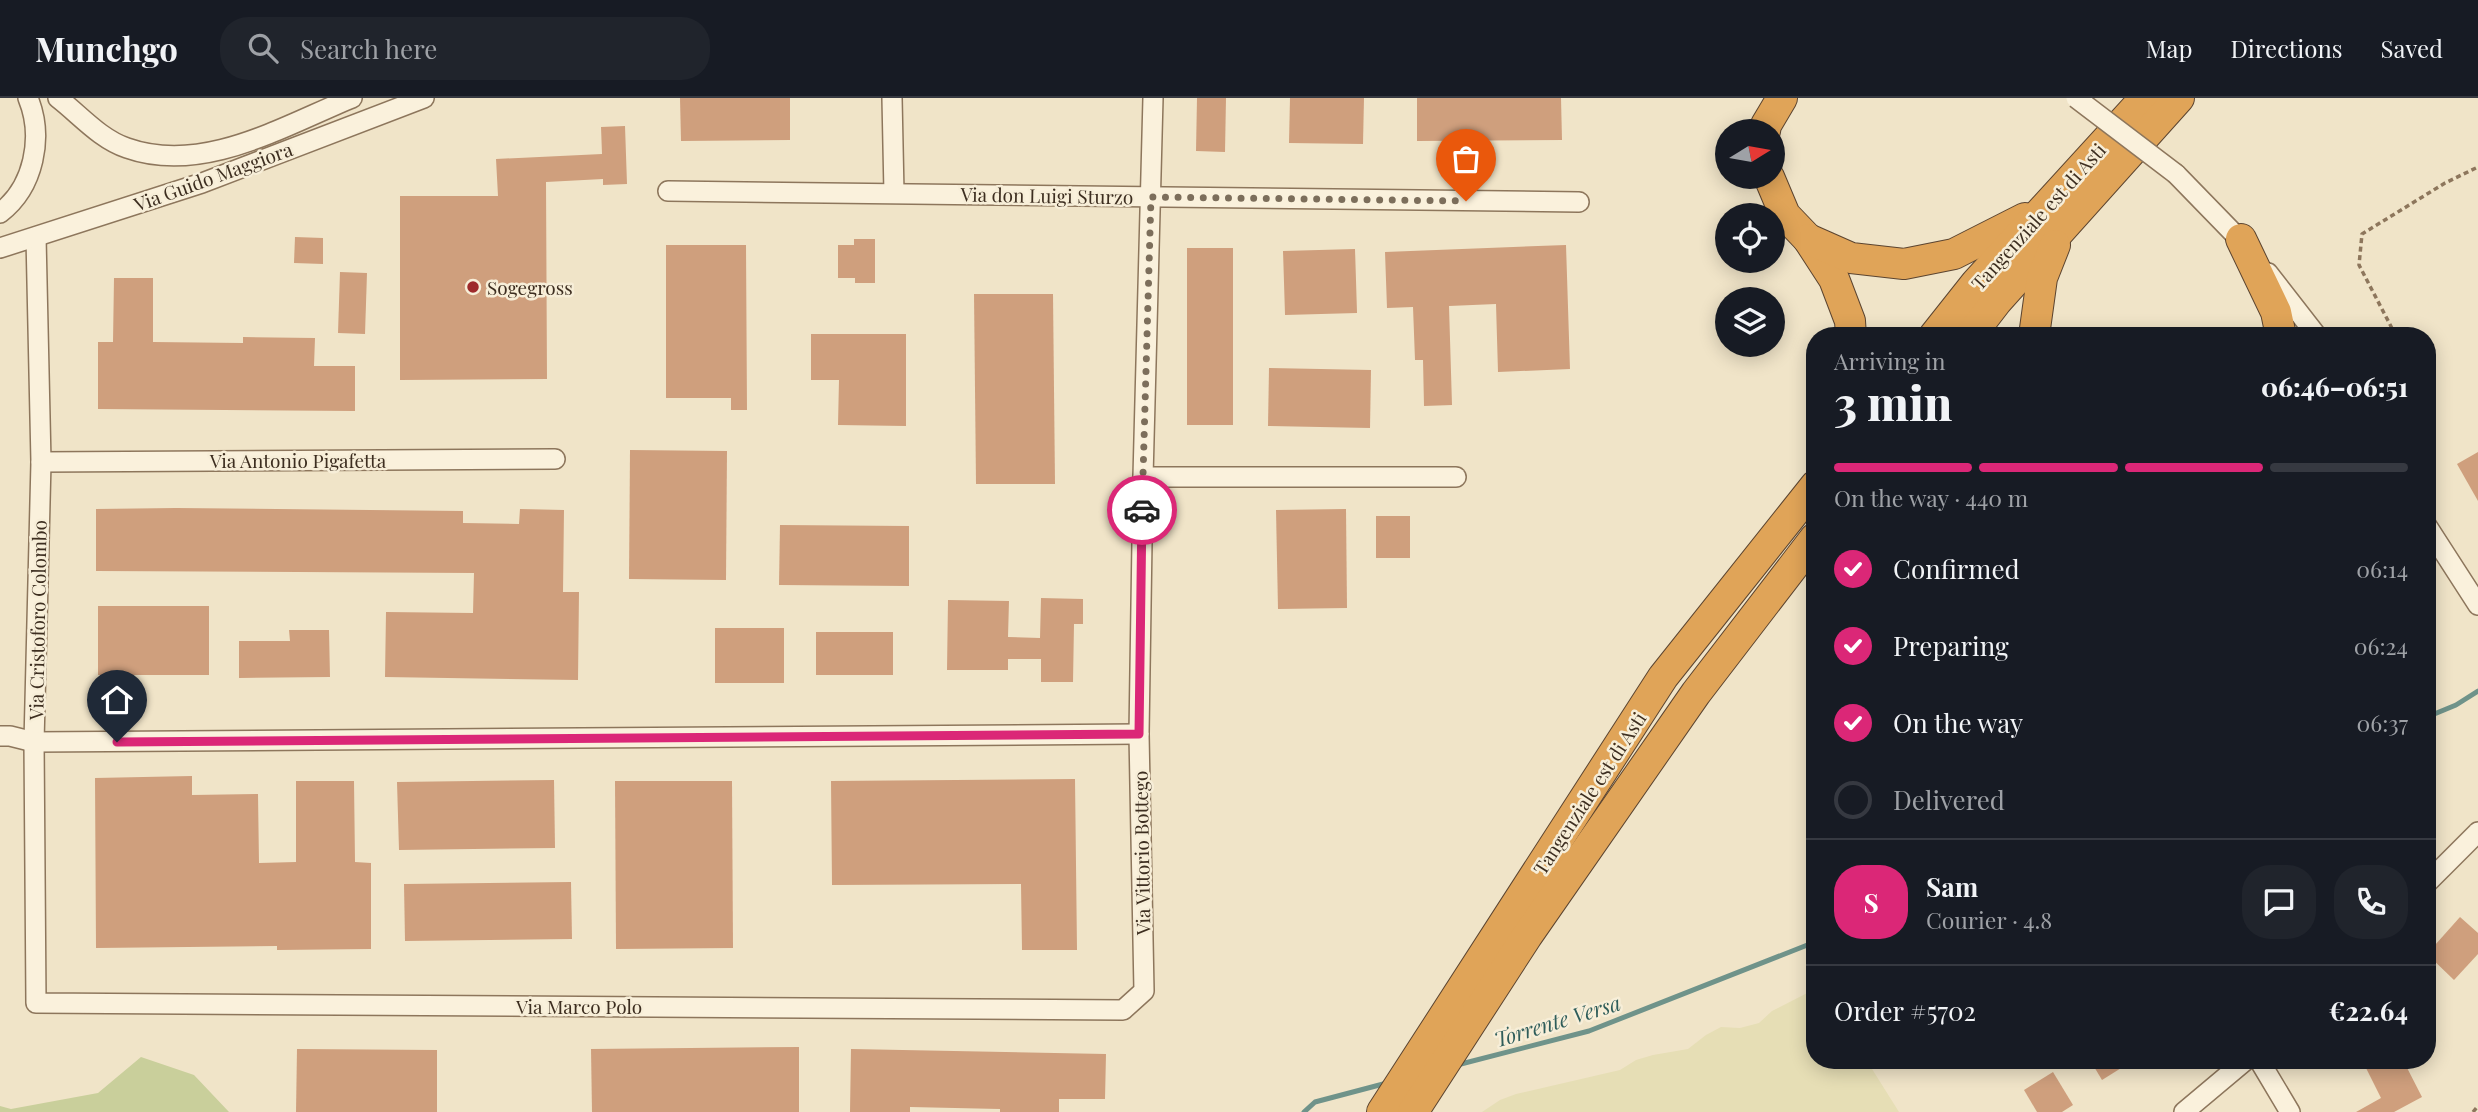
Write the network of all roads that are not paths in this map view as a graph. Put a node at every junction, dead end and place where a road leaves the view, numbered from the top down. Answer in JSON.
{"nodes":[{"id":1,"x":28,"y":98,"type":"edge"},
{"id":2,"x":58,"y":98,"type":"edge"},
{"id":3,"x":352,"y":98,"type":"edge"},
{"id":4,"x":424,"y":98,"type":"edge"},
{"id":5,"x":892,"y":98,"type":"edge"},
{"id":6,"x":1153,"y":98,"type":"edge"},
{"id":7,"x":1782,"y":98,"type":"edge"},
{"id":8,"x":2076,"y":98,"type":"edge"},
{"id":9,"x":2145,"y":98,"type":"edge"},
{"id":10,"x":2179,"y":98,"type":"edge"},
{"id":11,"x":1770,"y":119,"type":"edge"},
{"id":12,"x":1774,"y":189,"type":"edge"},
{"id":13,"x":668,"y":191,"type":"dead end"},
{"id":14,"x":894,"y":193,"type":"junction"},
{"id":15,"x":1151,"y":197,"type":"junction"},
{"id":16,"x":1579,"y":202,"type":"dead end"},
{"id":17,"x":0,"y":213,"type":"edge"},
{"id":18,"x":2054,"y":217,"type":"junction"},
{"id":19,"x":36,"y":237,"type":"junction"},
{"id":20,"x":1808,"y":239,"type":"junction"},
{"id":21,"x":2241,"y":239,"type":"junction"},
{"id":22,"x":0,"y":248,"type":"edge"},
{"id":23,"x":1850,"y":327,"type":"edge"},
{"id":24,"x":1941,"y":327,"type":"edge"},
{"id":25,"x":1977,"y":327,"type":"edge"},
{"id":26,"x":2035,"y":327,"type":"edge"},
{"id":27,"x":2279,"y":327,"type":"edge"},
{"id":28,"x":2310,"y":327,"type":"edge"},
{"id":29,"x":555,"y":459,"type":"dead end"},
{"id":30,"x":41,"y":462,"type":"junction"},
{"id":31,"x":1143,"y":477,"type":"junction"},
{"id":32,"x":1456,"y":477,"type":"dead end"},
{"id":33,"x":1806,"y":497,"type":"edge"},
{"id":34,"x":2436,"y":540,"type":"edge"},
{"id":35,"x":1806,"y":550,"type":"edge"},
{"id":36,"x":2478,"y":605,"type":"edge"},
{"id":37,"x":1139,"y":734,"type":"junction"},
{"id":38,"x":0,"y":736,"type":"edge"},
{"id":39,"x":34,"y":742,"type":"junction"},
{"id":40,"x":2478,"y":831,"type":"edge"},
{"id":41,"x":2436,"y":874,"type":"edge"},
{"id":42,"x":36,"y":1003,"type":"joint"},
{"id":43,"x":1123,"y":1010,"type":"joint"},
{"id":44,"x":2235,"y":1069,"type":"edge"},
{"id":45,"x":2264,"y":1069,"type":"edge"},
{"id":46,"x":1382,"y":1112,"type":"edge"},
{"id":47,"x":1413,"y":1112,"type":"edge"},
{"id":48,"x":2184,"y":1112,"type":"edge"},
{"id":49,"x":2290,"y":1112,"type":"edge"}],
"edges":[{"from":1,"to":17,"type":"street"},
{"from":2,"to":3,"type":"street"},
{"from":4,"to":19,"type":"street","name":"Via Guido Maggiora"},
{"from":5,"to":14,"type":"street"},
{"from":6,"to":15,"type":"street","name":"Via Vittorio Bottego"},
{"from":7,"to":11,"type":"highway"},
{"from":8,"to":21,"type":"street","bridge":true},
{"from":9,"to":18,"type":"highway","name":"Tangenziale est di Asti"},
{"from":10,"to":18,"type":"highway","name":"Tangenziale est di Asti"},
{"from":12,"to":20,"type":"highway"},
{"from":13,"to":14,"type":"street","name":"Via don Luigi Sturzo"},
{"from":14,"to":15,"type":"street","name":"Via don Luigi Sturzo"},
{"from":15,"to":16,"type":"street","name":"Via don Luigi Sturzo"},
{"from":15,"to":31,"type":"street","name":"Via Vittorio Bottego"},
{"from":18,"to":20,"type":"highway"},
{"from":18,"to":24,"type":"highway","name":"Tangenziale est di Asti"},
{"from":18,"to":25,"type":"highway","name":"Tangenziale est di Asti"},
{"from":18,"to":26,"type":"highway"},
{"from":19,"to":22,"type":"street","name":"Via Guido Maggiora"},
{"from":19,"to":30,"type":"street","name":"Via Cristoforo Colombo"},
{"from":20,"to":23,"type":"highway"},
{"from":21,"to":27,"type":"highway"},
{"from":21,"to":28,"type":"street"},
{"from":29,"to":30,"type":"street","name":"Via Antonio Pigafetta"},
{"from":30,"to":39,"type":"street","name":"Via Cristoforo Colombo"},
{"from":31,"to":32,"type":"street"},
{"from":31,"to":37,"type":"street","name":"Via Vittorio Bottego"},
{"from":33,"to":46,"type":"highway","name":"Tangenziale est di Asti"},
{"from":34,"to":36,"type":"street"},
{"from":35,"to":47,"type":"highway","name":"Tangenziale est di Asti"},
{"from":37,"to":39,"type":"street"},
{"from":37,"to":43,"type":"street","name":"Via Vittorio Bottego"},
{"from":38,"to":39,"type":"street"},
{"from":39,"to":42,"type":"street","name":"Via Cristoforo Colombo"},
{"from":40,"to":41,"type":"street"},
{"from":42,"to":43,"type":"street","name":"Via Marco Polo"},
{"from":44,"to":48,"type":"street"},
{"from":45,"to":49,"type":"street"}]}
